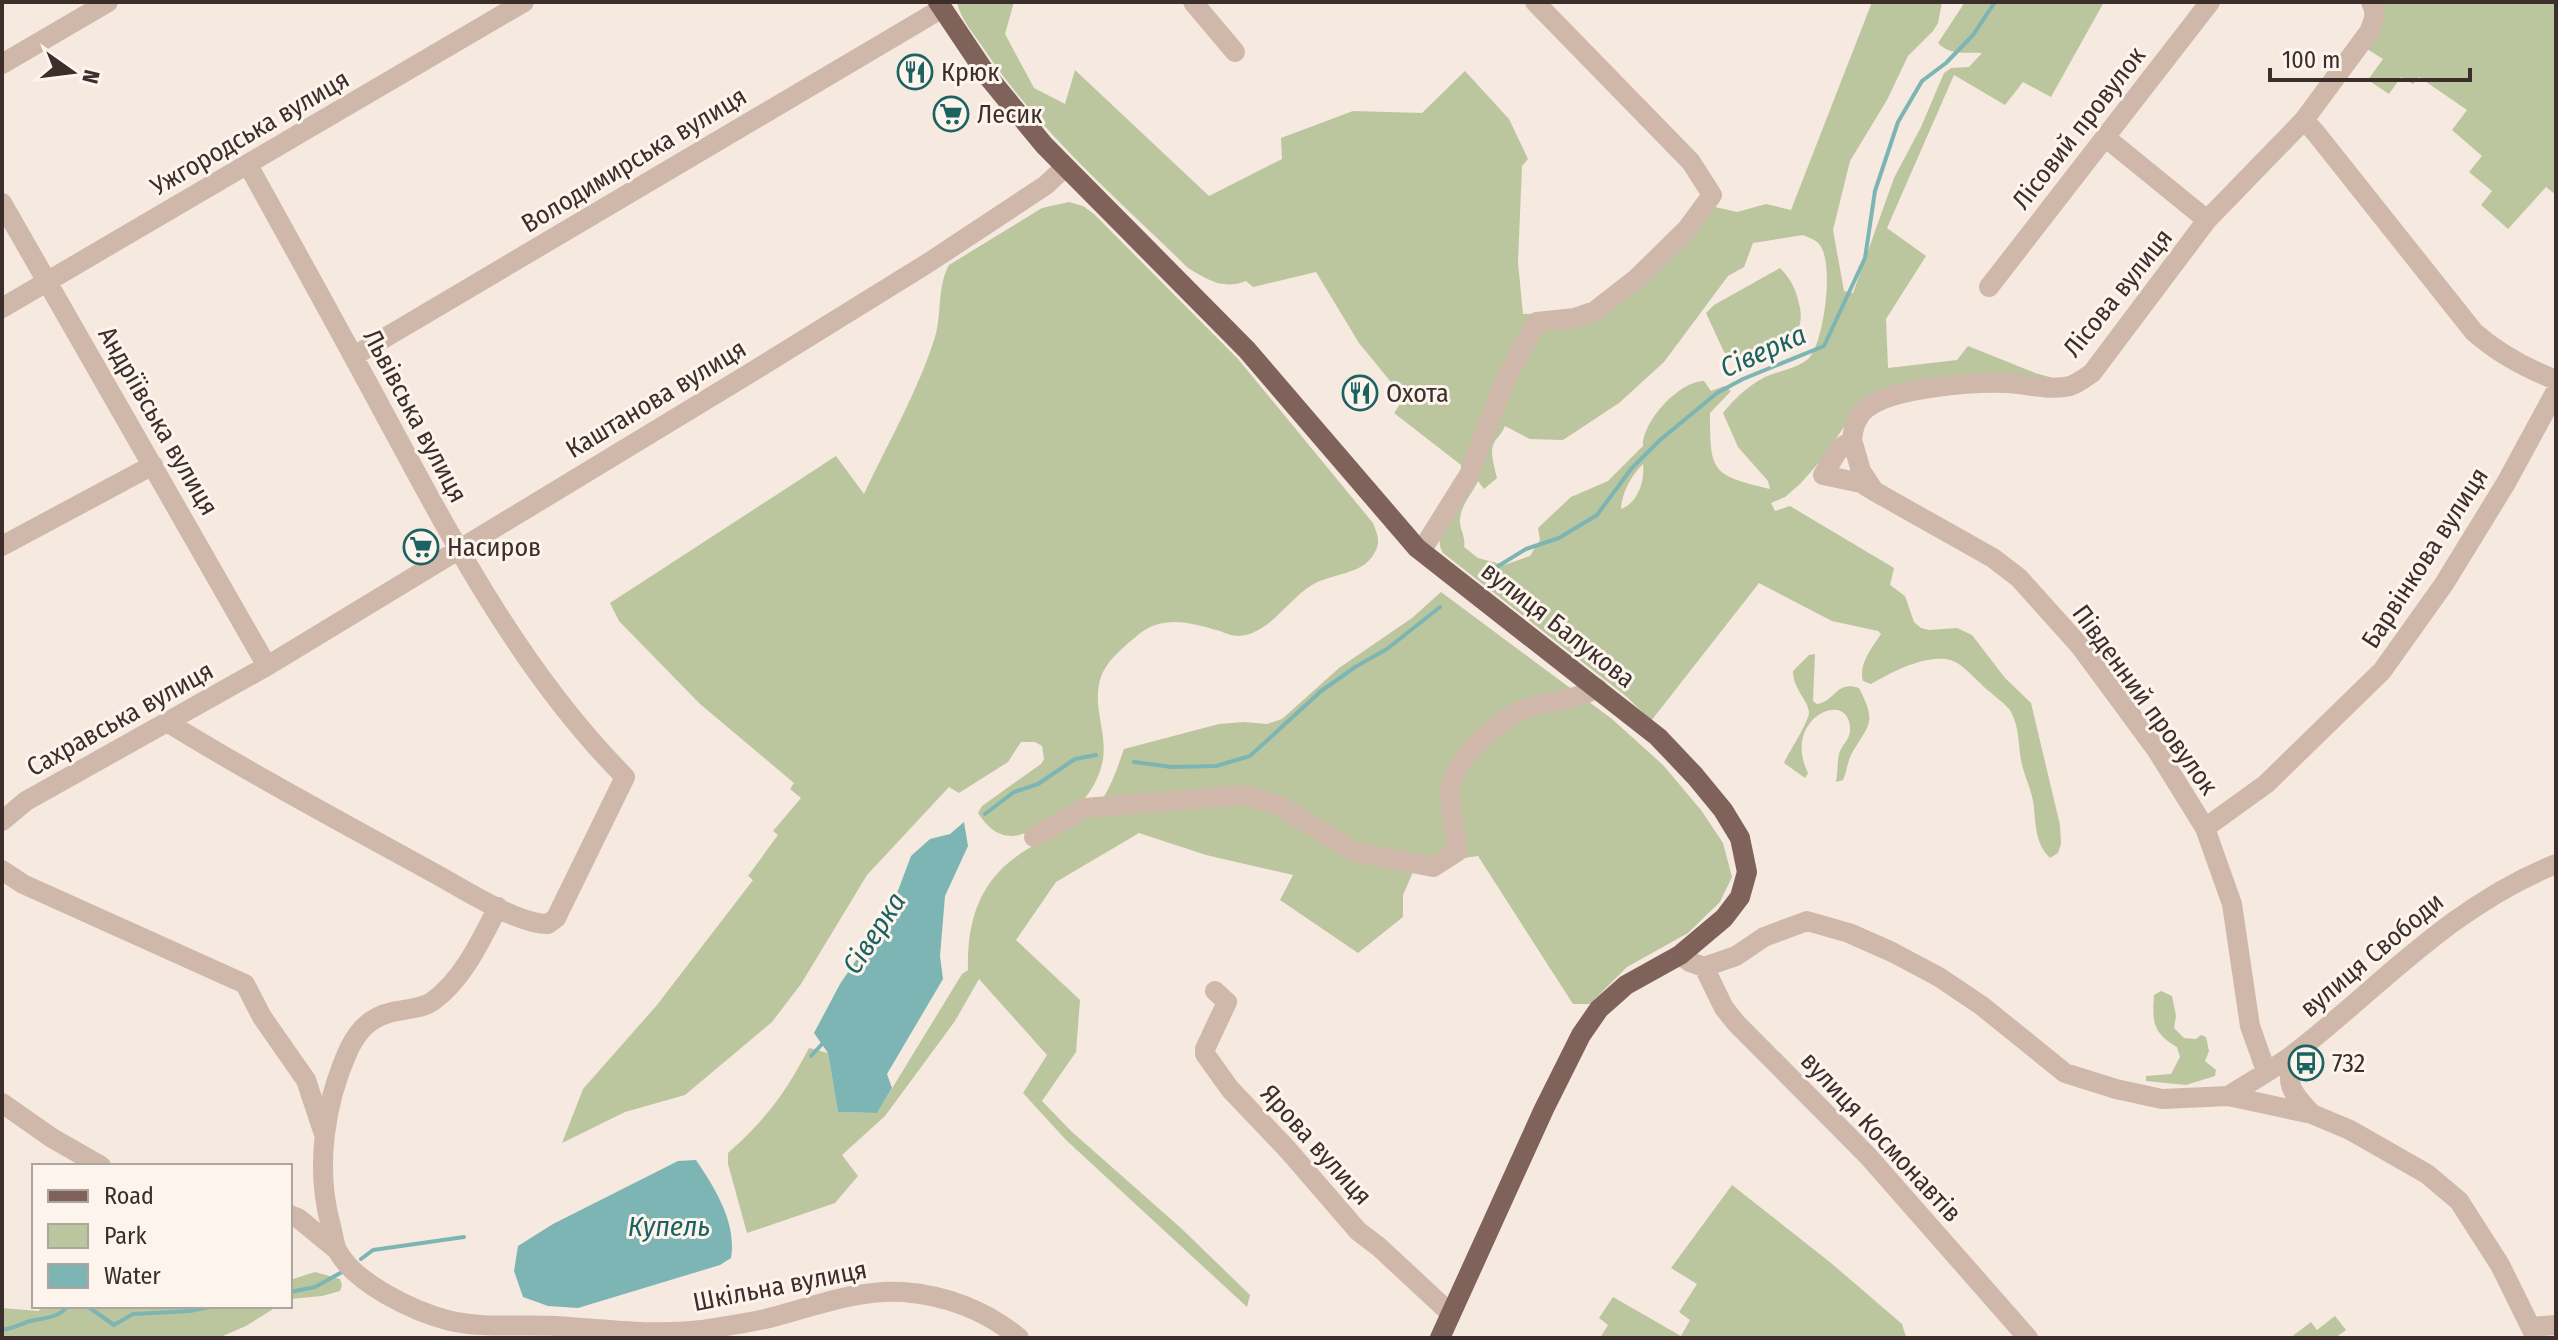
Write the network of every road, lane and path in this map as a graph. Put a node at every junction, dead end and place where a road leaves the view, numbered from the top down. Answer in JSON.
{"nodes":[{"id":1,"x":108,"y":2,"type":"edge"},
{"id":2,"x":524,"y":2,"type":"edge"},
{"id":3,"x":1193,"y":2,"type":"edge"},
{"id":4,"x":1535,"y":2,"type":"edge"},
{"id":5,"x":2210,"y":2,"type":"edge"},
{"id":6,"x":940,"y":5,"type":"edge"},
{"id":7,"x":2373,"y":10,"type":"edge"},
{"id":8,"x":1235,"y":52,"type":"dead end"},
{"id":9,"x":2,"y":64,"type":"edge"},
{"id":10,"x":2304,"y":120,"type":"junction"},
{"id":11,"x":2105,"y":137,"type":"junction"},
{"id":12,"x":248,"y":165,"type":"junction"},
{"id":13,"x":1065,"y":167,"type":"junction"},
{"id":14,"x":2,"y":203,"type":"edge"},
{"id":15,"x":2207,"y":220,"type":"junction"},
{"id":16,"x":48,"y":282,"type":"junction"},
{"id":17,"x":1989,"y":287,"type":"dead end"},
{"id":18,"x":2,"y":308,"type":"edge"},
{"id":19,"x":354,"y":356,"type":"junction"},
{"id":20,"x":2556,"y":380,"type":"edge"},
{"id":21,"x":2556,"y":391,"type":"edge"},
{"id":22,"x":1852,"y":440,"type":"junction"},
{"id":23,"x":153,"y":465,"type":"junction"},
{"id":24,"x":1874,"y":491,"type":"junction"},
{"id":25,"x":2,"y":546,"type":"edge"},
{"id":26,"x":1417,"y":548,"type":"junction"},
{"id":27,"x":457,"y":549,"type":"junction"},
{"id":28,"x":267,"y":666,"type":"junction"},
{"id":29,"x":1597,"y":688,"type":"junction"},
{"id":30,"x":167,"y":722,"type":"junction"},
{"id":31,"x":2,"y":821,"type":"edge"},
{"id":32,"x":2205,"y":828,"type":"junction"},
{"id":33,"x":1034,"y":837,"type":"dead end"},
{"id":34,"x":2556,"y":864,"type":"edge"},
{"id":35,"x":2,"y":870,"type":"edge"},
{"id":36,"x":498,"y":907,"type":"junction"},
{"id":37,"x":1680,"y":955,"type":"junction"},
{"id":38,"x":1704,"y":967,"type":"junction"},
{"id":39,"x":1215,"y":991,"type":"dead end"},
{"id":40,"x":2293,"y":1055,"type":"junction"},
{"id":41,"x":2266,"y":1071,"type":"junction"},
{"id":42,"x":2228,"y":1096,"type":"junction"},
{"id":43,"x":2,"y":1103,"type":"edge"},
{"id":44,"x":2312,"y":1114,"type":"junction"},
{"id":45,"x":324,"y":1134,"type":"junction"},
{"id":46,"x":98,"y":1164,"type":"edge"},
{"id":47,"x":292,"y":1216,"type":"edge"},
{"id":48,"x":337,"y":1250,"type":"junction"},
{"id":49,"x":1450,"y":1313,"type":"junction"},
{"id":50,"x":540,"y":1325,"type":"junction"},
{"id":51,"x":2556,"y":1325,"type":"edge"},
{"id":52,"x":2534,"y":1332,"type":"edge"},
{"id":53,"x":513,"y":1338,"type":"edge"},
{"id":54,"x":1019,"y":1338,"type":"edge"},
{"id":55,"x":1440,"y":1338,"type":"edge"},
{"id":56,"x":2028,"y":1338,"type":"edge"}],
"edges":[{"from":1,"to":9,"type":"street"},
{"from":2,"to":12,"type":"street","name":"Ужгородська вулиця"},
{"from":3,"to":8,"type":"street"},
{"from":4,"to":26,"type":"street"},
{"from":5,"to":11,"type":"street","name":"Лісовий провулок"},
{"from":6,"to":13,"type":"main road","name":"вулиця Балукова"},
{"from":6,"to":19,"type":"street","name":"Володимирська вулиця"},
{"from":7,"to":10,"type":"street","name":"Лісова вулиця"},
{"from":10,"to":15,"type":"street","name":"Лісова вулиця"},
{"from":10,"to":20,"type":"street"},
{"from":11,"to":15,"type":"street"},
{"from":11,"to":17,"type":"street","name":"Лісовий провулок"},
{"from":12,"to":16,"type":"street","name":"Ужгородська вулиця"},
{"from":12,"to":19,"type":"street","name":"Львівська вулиця"},
{"from":13,"to":26,"type":"main road","name":"вулиця Балукова"},
{"from":13,"to":27,"type":"street","name":"Каштанова вулиця"},
{"from":14,"to":16,"type":"street","name":"Андріївська вулиця"},
{"from":15,"to":22,"type":"street","name":"Лісова вулиця"},
{"from":16,"to":18,"type":"street","name":"Ужгородська вулиця"},
{"from":16,"to":23,"type":"street","name":"Андріївська вулиця"},
{"from":19,"to":27,"type":"street","name":"Львівська вулиця"},
{"from":21,"to":32,"type":"street","name":"Барвінкова вулиця"},
{"from":22,"to":24,"type":"street"},
{"from":22,"to":24,"type":"street","name":"Південний провулок"},
{"from":23,"to":25,"type":"street"},
{"from":23,"to":28,"type":"street","name":"Андріївська вулиця"},
{"from":24,"to":32,"type":"street","name":"Південний провулок"},
{"from":26,"to":29,"type":"main road","name":"вулиця Балукова"},
{"from":27,"to":28,"type":"street","name":"Каштанова вулиця"},
{"from":27,"to":36,"type":"street","name":"Львівська вулиця"},
{"from":28,"to":30,"type":"street","name":"Сахравська вулиця"},
{"from":29,"to":33,"type":"street"},
{"from":29,"to":37,"type":"main road","name":"вулиця Балукова"},
{"from":30,"to":31,"type":"street","name":"Сахравська вулиця"},
{"from":30,"to":36,"type":"street"},
{"from":32,"to":41,"type":"street","name":"Південний провулок"},
{"from":34,"to":40,"type":"street","name":"вулиця Свободи"},
{"from":35,"to":45,"type":"street"},
{"from":36,"to":45,"type":"street","name":"Шкільна вулиця"},
{"from":37,"to":38,"type":"street"},
{"from":37,"to":49,"type":"main road","name":"вулиця Балукова"},
{"from":38,"to":42,"type":"street"},
{"from":38,"to":56,"type":"street","name":"вулиця Космонавтів"},
{"from":39,"to":49,"type":"street","name":"Ярова вулиця"},
{"from":40,"to":41,"type":"street","name":"вулиця Свободи"},
{"from":40,"to":44,"type":"street"},
{"from":41,"to":42,"type":"street","name":"вулиця Свободи"},
{"from":42,"to":44,"type":"street"},
{"from":43,"to":46,"type":"street"},
{"from":44,"to":52,"type":"street"},
{"from":45,"to":48,"type":"street","name":"Шкільна вулиця"},
{"from":47,"to":48,"type":"street"},
{"from":48,"to":50,"type":"street","name":"Шкільна вулиця"},
{"from":49,"to":55,"type":"main road","name":"вулиця Балукова"},
{"from":50,"to":53,"type":"street","name":"Шкільна вулиця"},
{"from":50,"to":54,"type":"street","name":"Шкільна вулиця"},
{"from":51,"to":52,"type":"street"}]}
